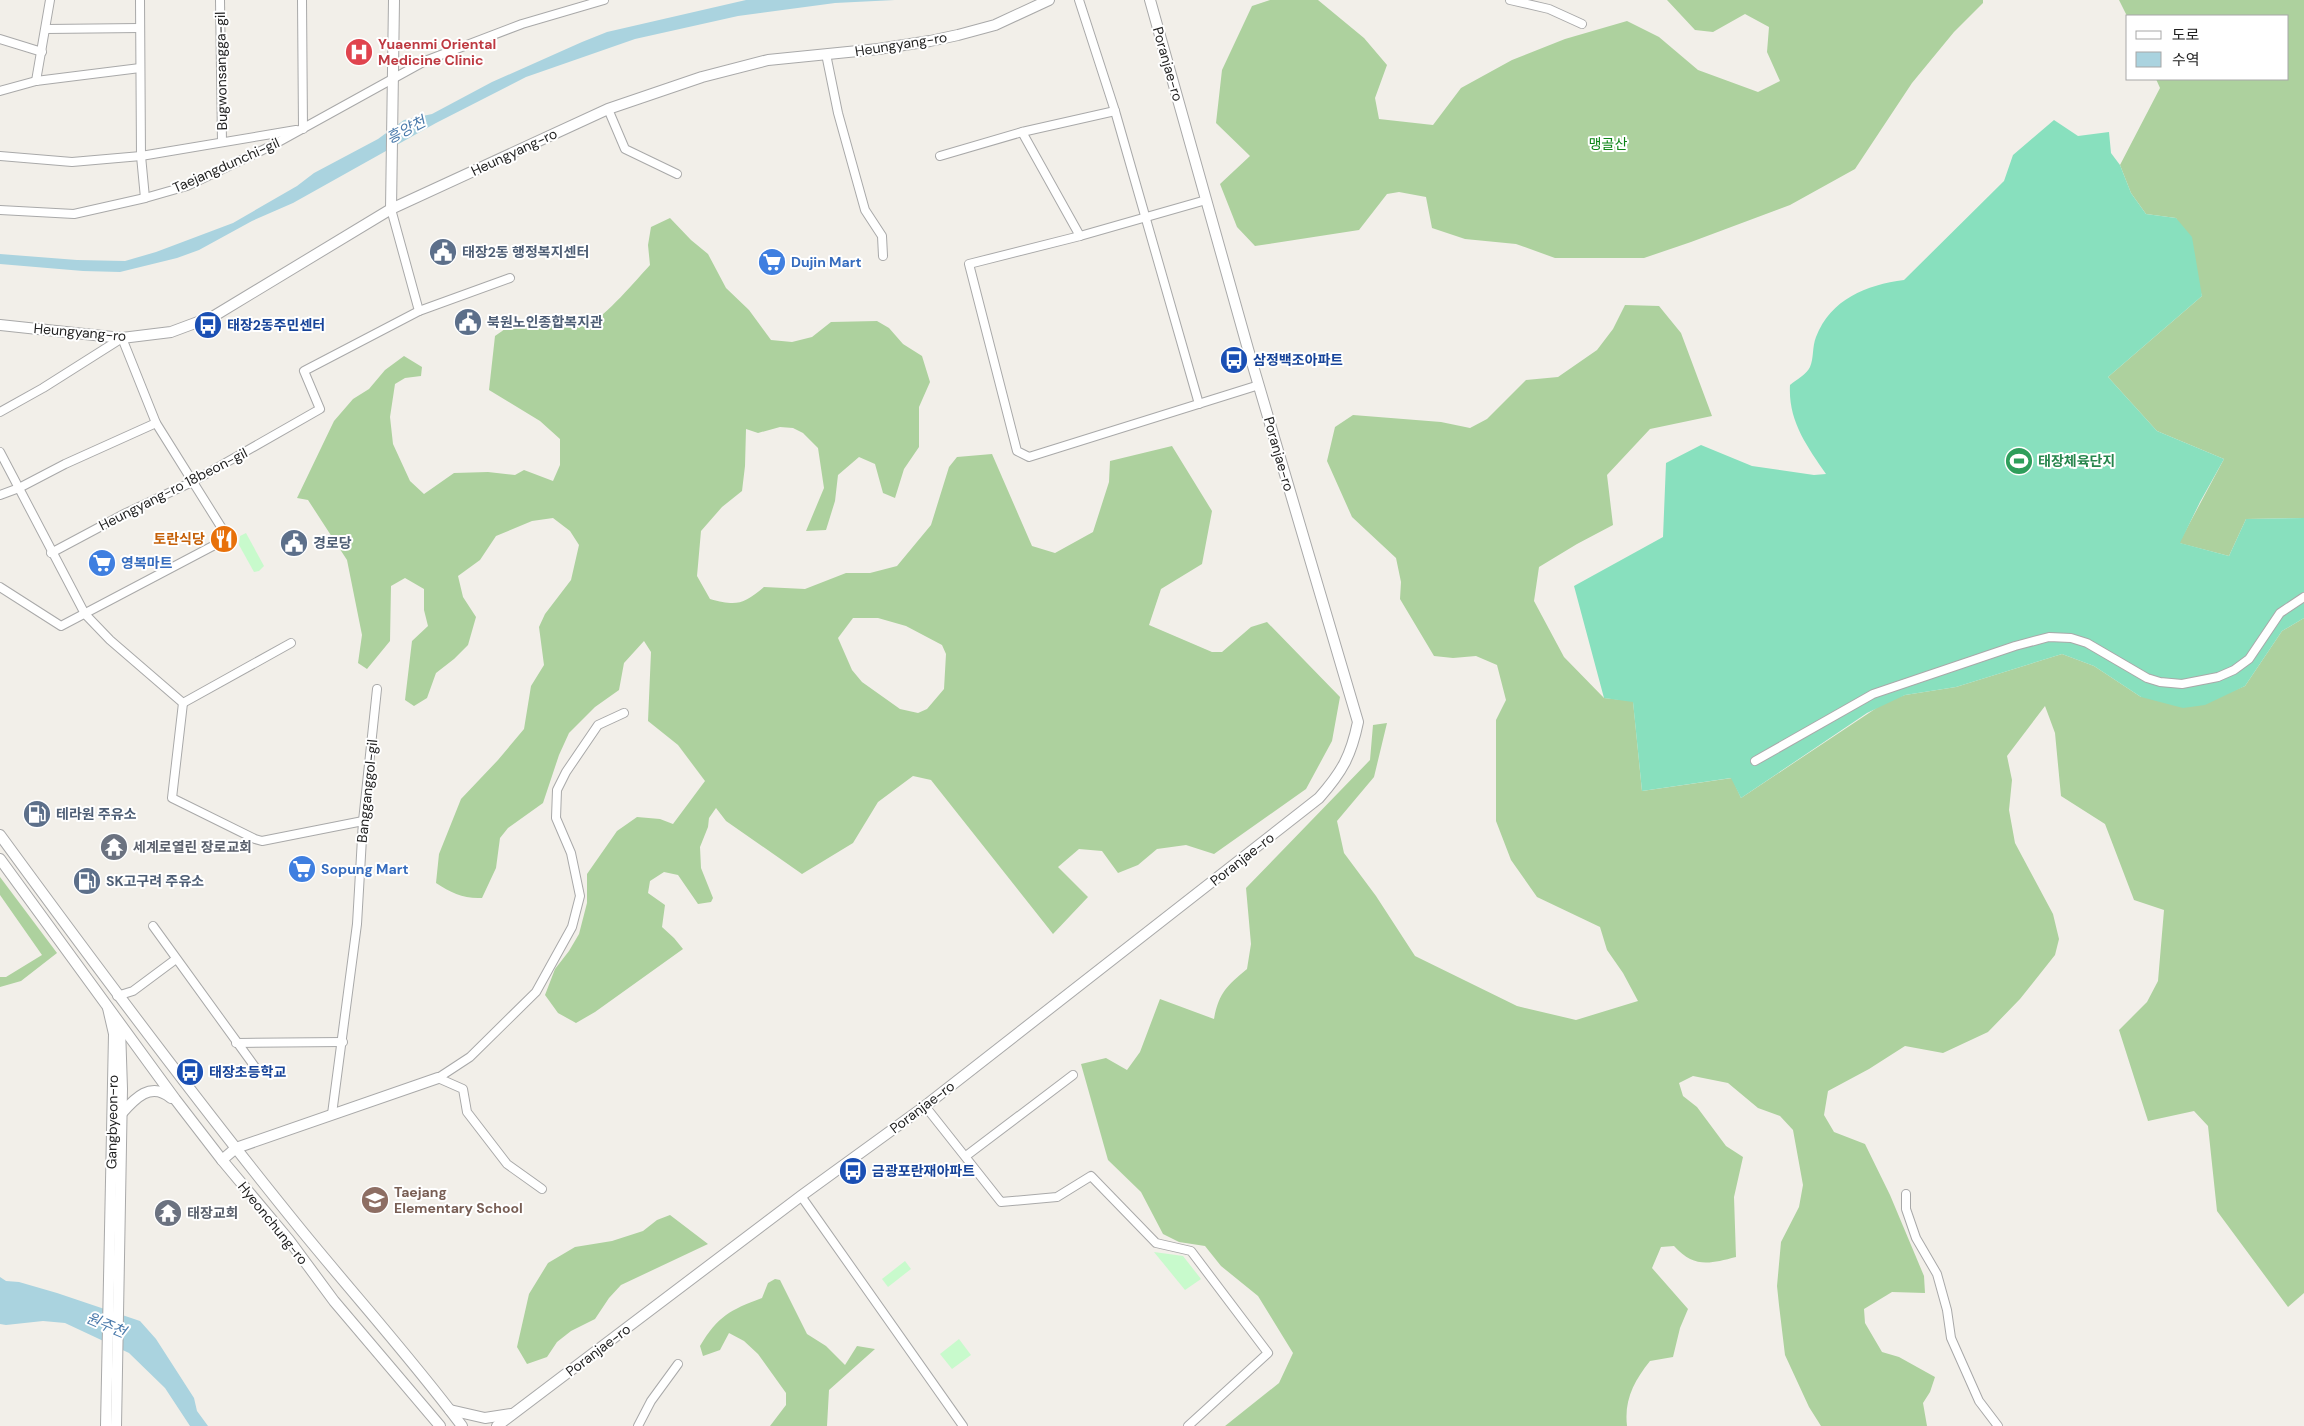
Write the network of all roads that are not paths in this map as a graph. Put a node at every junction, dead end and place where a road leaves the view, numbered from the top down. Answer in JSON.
{"nodes":[{"id":1,"x":50,"y":0,"type":"edge"},
{"id":2,"x":140,"y":0,"type":"edge"},
{"id":3,"x":220,"y":0,"type":"edge"},
{"id":4,"x":302,"y":0,"type":"edge"},
{"id":5,"x":394,"y":0,"type":"edge"},
{"id":6,"x":604,"y":0,"type":"edge"},
{"id":7,"x":1049,"y":0,"type":"edge"},
{"id":8,"x":1079,"y":0,"type":"edge"},
{"id":9,"x":1150,"y":0,"type":"edge"},
{"id":10,"x":1510,"y":0,"type":"edge"},
{"id":11,"x":1582,"y":24,"type":"dead end"},
{"id":12,"x":140,"y":28,"type":"junction"},
{"id":13,"x":46,"y":29,"type":"junction"},
{"id":14,"x":0,"y":39,"type":"edge"},
{"id":15,"x":42,"y":52,"type":"junction"},
{"id":16,"x":826,"y":54,"type":"junction"},
{"id":17,"x":140,"y":68,"type":"junction"},
{"id":18,"x":36,"y":81,"type":"junction"},
{"id":19,"x":394,"y":85,"type":"junction"},
{"id":20,"x":0,"y":91,"type":"edge"},
{"id":21,"x":608,"y":109,"type":"junction"},
{"id":22,"x":1115,"y":111,"type":"junction"},
{"id":23,"x":303,"y":129,"type":"junction"},
{"id":24,"x":1022,"y":132,"type":"junction"},
{"id":25,"x":222,"y":142,"type":"junction"},
{"id":26,"x":0,"y":156,"type":"edge"},
{"id":27,"x":141,"y":156,"type":"junction"},
{"id":28,"x":940,"y":156,"type":"dead end"},
{"id":29,"x":677,"y":174,"type":"dead end"},
{"id":30,"x":145,"y":198,"type":"junction"},
{"id":31,"x":1206,"y":200,"type":"junction"},
{"id":32,"x":0,"y":210,"type":"edge"},
{"id":33,"x":391,"y":210,"type":"junction"},
{"id":34,"x":1146,"y":216,"type":"junction"},
{"id":35,"x":1080,"y":236,"type":"junction"},
{"id":36,"x":883,"y":256,"type":"dead end"},
{"id":37,"x":510,"y":278,"type":"dead end"},
{"id":38,"x":419,"y":311,"type":"junction"},
{"id":39,"x":0,"y":325,"type":"edge"},
{"id":40,"x":122,"y":338,"type":"junction"},
{"id":41,"x":1259,"y":385,"type":"junction"},
{"id":42,"x":1199,"y":404,"type":"junction"},
{"id":43,"x":0,"y":412,"type":"edge"},
{"id":44,"x":156,"y":423,"type":"junction"},
{"id":45,"x":0,"y":452,"type":"edge"},
{"id":46,"x":192,"y":482,"type":"junction"},
{"id":47,"x":19,"y":488,"type":"junction"},
{"id":48,"x":0,"y":495,"type":"edge"},
{"id":49,"x":51,"y":553,"type":"junction"},
{"id":50,"x":0,"y":587,"type":"edge"},
{"id":51,"x":2304,"y":597,"type":"edge"},
{"id":52,"x":85,"y":614,"type":"junction"},
{"id":53,"x":290,"y":643,"type":"dead end"},
{"id":54,"x":378,"y":690,"type":"dead end"},
{"id":55,"x":182,"y":703,"type":"junction"},
{"id":56,"x":624,"y":713,"type":"dead end"},
{"id":57,"x":1755,"y":761,"type":"dead end"},
{"id":58,"x":363,"y":821,"type":"junction"},
{"id":59,"x":0,"y":835,"type":"edge"},
{"id":60,"x":0,"y":859,"type":"edge"},
{"id":61,"x":153,"y":926,"type":"dead end"},
{"id":62,"x":176,"y":959,"type":"junction"},
{"id":63,"x":133,"y":991,"type":"junction"},
{"id":64,"x":117,"y":996,"type":"junction"},
{"id":65,"x":107,"y":1004,"type":"junction"},
{"id":66,"x":124,"y":1005,"type":"junction"},
{"id":67,"x":114,"y":1013,"type":"junction"},
{"id":68,"x":117,"y":1031,"type":"junction"},
{"id":69,"x":343,"y":1042,"type":"junction"},
{"id":70,"x":236,"y":1043,"type":"junction"},
{"id":71,"x":255,"y":1067,"type":"dead end"},
{"id":72,"x":1073,"y":1076,"type":"dead end"},
{"id":73,"x":438,"y":1078,"type":"junction"},
{"id":74,"x":925,"y":1106,"type":"junction"},
{"id":75,"x":121,"y":1114,"type":"junction"},
{"id":76,"x":332,"y":1114,"type":"junction"},
{"id":77,"x":191,"y":1118,"type":"junction"},
{"id":78,"x":236,"y":1148,"type":"junction"},
{"id":79,"x":966,"y":1156,"type":"junction"},
{"id":80,"x":222,"y":1160,"type":"junction"},
{"id":81,"x":542,"y":1190,"type":"dead end"},
{"id":82,"x":1906,"y":1194,"type":"dead end"},
{"id":83,"x":801,"y":1196,"type":"junction"},
{"id":84,"x":301,"y":1230,"type":"junction"},
{"id":85,"x":289,"y":1240,"type":"junction"},
{"id":86,"x":678,"y":1364,"type":"dead end"},
{"id":87,"x":450,"y":1410,"type":"junction"},
{"id":88,"x":515,"y":1413,"type":"junction"},
{"id":89,"x":106,"y":1426,"type":"edge"},
{"id":90,"x":116,"y":1426,"type":"edge"},
{"id":91,"x":440,"y":1426,"type":"edge"},
{"id":92,"x":462,"y":1426,"type":"edge"},
{"id":93,"x":497,"y":1426,"type":"edge"},
{"id":94,"x":504,"y":1426,"type":"edge"},
{"id":95,"x":638,"y":1426,"type":"edge"},
{"id":96,"x":962,"y":1426,"type":"edge"},
{"id":97,"x":1188,"y":1426,"type":"edge"},
{"id":98,"x":1998,"y":1426,"type":"edge"}],
"edges":[{"from":1,"to":13,"type":"street"},
{"from":2,"to":12,"type":"street"},
{"from":3,"to":25,"type":"street","name":"Bugwonsangga-gil"},
{"from":4,"to":23,"type":"street"},
{"from":5,"to":19,"type":"street"},
{"from":6,"to":19,"type":"street","name":"Taejangdunchi-gil"},
{"from":7,"to":16,"type":"street","name":"Heungyang-ro"},
{"from":8,"to":22,"type":"street"},
{"from":9,"to":31,"type":"street","name":"Poranjae-ro"},
{"from":10,"to":11,"type":"street"},
{"from":12,"to":13,"type":"street"},
{"from":12,"to":17,"type":"street"},
{"from":13,"to":15,"type":"street"},
{"from":14,"to":15,"type":"street"},
{"from":15,"to":18,"type":"street"},
{"from":16,"to":21,"type":"street","name":"Heungyang-ro"},
{"from":16,"to":36,"type":"street"},
{"from":17,"to":18,"type":"street"},
{"from":17,"to":27,"type":"street"},
{"from":18,"to":20,"type":"street"},
{"from":19,"to":23,"type":"street","name":"Taejangdunchi-gil"},
{"from":19,"to":33,"type":"street"},
{"from":21,"to":29,"type":"street"},
{"from":21,"to":33,"type":"street","name":"Heungyang-ro"},
{"from":22,"to":24,"type":"street"},
{"from":22,"to":34,"type":"street"},
{"from":23,"to":25,"type":"street","name":"Bugwonsangga-gil"},
{"from":23,"to":30,"type":"street","name":"Taejangdunchi-gil"},
{"from":24,"to":28,"type":"street"},
{"from":24,"to":35,"type":"street"},
{"from":25,"to":27,"type":"street","name":"Bugwonsangga-gil"},
{"from":26,"to":27,"type":"street","name":"Bugwonsangga-gil"},
{"from":27,"to":30,"type":"street"},
{"from":30,"to":32,"type":"street","name":"Taejangdunchi-gil"},
{"from":31,"to":34,"type":"street"},
{"from":31,"to":41,"type":"street","name":"Poranjae-ro"},
{"from":33,"to":38,"type":"street"},
{"from":33,"to":40,"type":"street","name":"Heungyang-ro"},
{"from":34,"to":35,"type":"street"},
{"from":34,"to":42,"type":"street"},
{"from":35,"to":42,"type":"street"},
{"from":37,"to":38,"type":"street"},
{"from":38,"to":46,"type":"street","name":"Heungyang-ro 18beon-gil"},
{"from":39,"to":40,"type":"street","name":"Heungyang-ro"},
{"from":40,"to":43,"type":"street"},
{"from":40,"to":44,"type":"street"},
{"from":41,"to":42,"type":"street"},
{"from":41,"to":74,"type":"street","name":"Poranjae-ro"},
{"from":44,"to":46,"type":"street"},
{"from":44,"to":47,"type":"street"},
{"from":45,"to":47,"type":"street"},
{"from":46,"to":49,"type":"street","name":"Heungyang-ro 18beon-gil"},
{"from":46,"to":52,"type":"street"},
{"from":47,"to":48,"type":"street"},
{"from":47,"to":49,"type":"street"},
{"from":49,"to":52,"type":"street"},
{"from":50,"to":52,"type":"street"},
{"from":51,"to":57,"type":"street"},
{"from":52,"to":55,"type":"street"},
{"from":53,"to":55,"type":"street"},
{"from":54,"to":58,"type":"street","name":"Bangganggol-gil"},
{"from":55,"to":58,"type":"street"},
{"from":56,"to":73,"type":"street"},
{"from":58,"to":69,"type":"street","name":"Bangganggol-gil"},
{"from":59,"to":64,"type":"street","name":"Hyeonchung-ro"},
{"from":60,"to":65,"type":"street","name":"Hyeonchung-ro"},
{"from":61,"to":62,"type":"street"},
{"from":62,"to":63,"type":"street"},
{"from":62,"to":70,"type":"street"},
{"from":63,"to":64,"type":"street"},
{"from":63,"to":66,"type":"street"},
{"from":64,"to":65,"type":"street"},
{"from":64,"to":66,"type":"street","name":"Hyeonchung-ro"},
{"from":65,"to":67,"type":"street","name":"Hyeonchung-ro"},
{"from":65,"to":68,"type":"street","name":"Gangbyeon-ro"},
{"from":66,"to":67,"type":"street"},
{"from":66,"to":78,"type":"street","name":"Hyeonchung-ro"},
{"from":67,"to":68,"type":"street","name":"Gangbyeon-ro"},
{"from":67,"to":77,"type":"street","name":"Hyeonchung-ro"},
{"from":68,"to":75,"type":"street","name":"Gangbyeon-ro"},
{"from":68,"to":89,"type":"street","name":"Gangbyeon-ro"},
{"from":69,"to":70,"type":"street"},
{"from":69,"to":76,"type":"street","name":"Bangganggol-gil"},
{"from":70,"to":71,"type":"street"},
{"from":72,"to":79,"type":"street"},
{"from":73,"to":76,"type":"street"},
{"from":73,"to":81,"type":"street"},
{"from":74,"to":79,"type":"street"},
{"from":74,"to":83,"type":"street","name":"Poranjae-ro"},
{"from":75,"to":77,"type":"street"},
{"from":75,"to":90,"type":"street","name":"Gangbyeon-ro"},
{"from":76,"to":78,"type":"street"},
{"from":77,"to":80,"type":"street","name":"Hyeonchung-ro"},
{"from":78,"to":80,"type":"street"},
{"from":78,"to":84,"type":"street","name":"Hyeonchung-ro"},
{"from":79,"to":97,"type":"street"},
{"from":80,"to":85,"type":"street","name":"Hyeonchung-ro"},
{"from":82,"to":98,"type":"street"},
{"from":83,"to":88,"type":"street","name":"Poranjae-ro"},
{"from":83,"to":96,"type":"street"},
{"from":84,"to":85,"type":"street"},
{"from":84,"to":87,"type":"street","name":"Hyeonchung-ro"},
{"from":85,"to":91,"type":"street","name":"Hyeonchung-ro"},
{"from":86,"to":95,"type":"street"},
{"from":87,"to":88,"type":"street"},
{"from":87,"to":92,"type":"street","name":"Hyeonchung-ro"},
{"from":88,"to":93,"type":"street","name":"Poranjae-ro"},
{"from":88,"to":94,"type":"street"}]}
